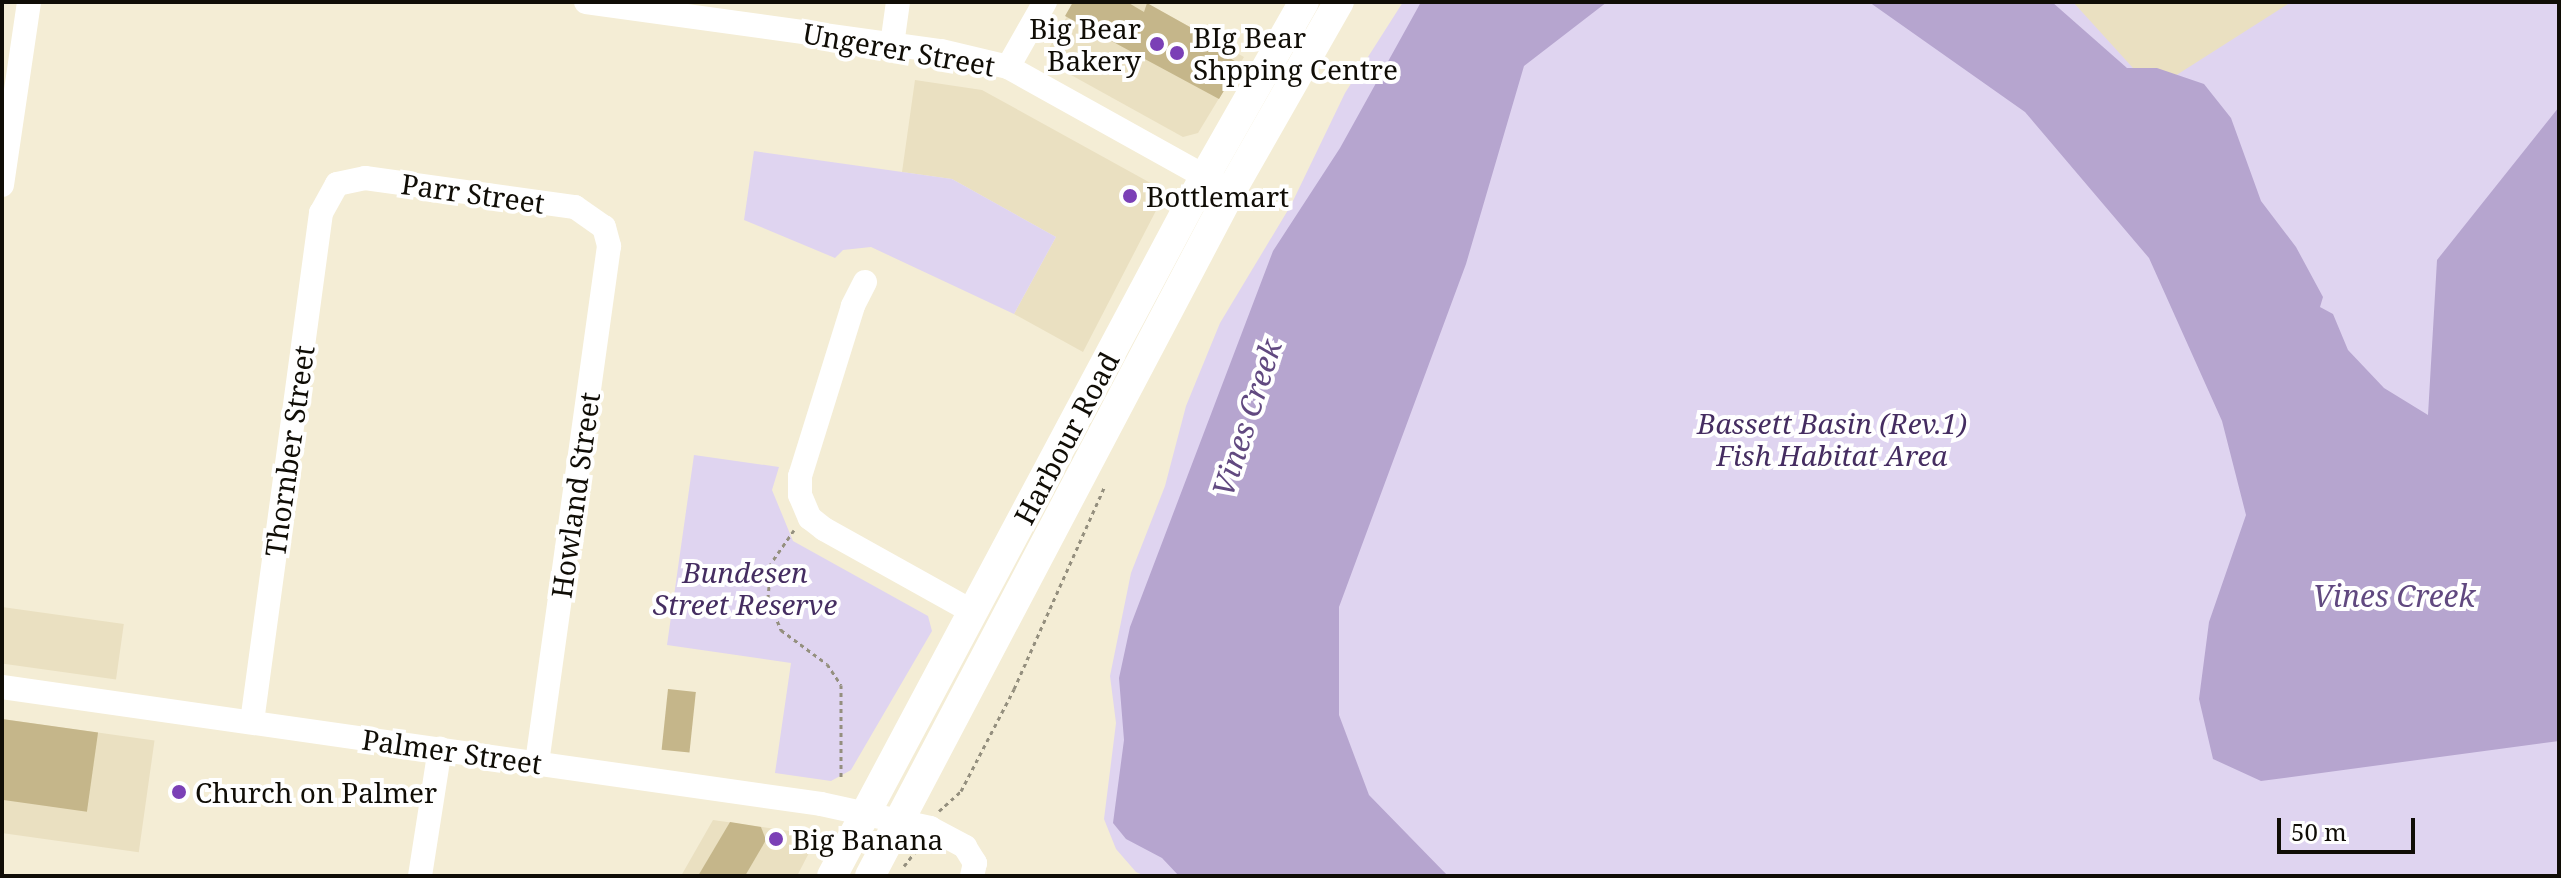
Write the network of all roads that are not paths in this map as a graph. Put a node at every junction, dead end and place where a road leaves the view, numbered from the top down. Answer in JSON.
{"nodes":[{"id":1,"x":29,"y":2,"type":"edge"},
{"id":2,"x":586,"y":2,"type":"edge"},
{"id":3,"x":898,"y":2,"type":"edge"},
{"id":4,"x":1045,"y":2,"type":"edge"},
{"id":5,"x":1304,"y":2,"type":"edge"},
{"id":6,"x":1339,"y":2,"type":"edge"},
{"id":7,"x":892,"y":45,"type":"junction"},
{"id":8,"x":1008,"y":67,"type":"junction"},
{"id":9,"x":337,"y":184,"type":"joint"},
{"id":10,"x":1218,"y":184,"type":"junction"},
{"id":11,"x":2,"y":185,"type":"edge"},
{"id":12,"x":604,"y":227,"type":"joint"},
{"id":13,"x":865,"y":282,"type":"dead end"},
{"id":14,"x":973,"y":612,"type":"junction"},
{"id":15,"x":2,"y":687,"type":"edge"},
{"id":16,"x":252,"y":722,"type":"junction"},
{"id":17,"x":440,"y":749,"type":"junction"},
{"id":18,"x":537,"y":763,"type":"junction"},
{"id":19,"x":865,"y":814,"type":"junction"},
{"id":20,"x":900,"y":822,"type":"junction"},
{"id":21,"x":420,"y":876,"type":"edge"},
{"id":22,"x":832,"y":876,"type":"edge"},
{"id":23,"x":870,"y":876,"type":"edge"},
{"id":24,"x":972,"y":876,"type":"edge"}],
"edges":[{"from":1,"to":11,"type":"street"},
{"from":2,"to":7,"type":"street","name":"Ungerer Street"},
{"from":3,"to":7,"type":"street"},
{"from":4,"to":8,"type":"street"},
{"from":5,"to":10,"type":"main road","name":"Harbour Road"},
{"from":6,"to":10,"type":"main road","name":"Harbour Road"},
{"from":7,"to":8,"type":"street","name":"Ungerer Street"},
{"from":8,"to":10,"type":"street","name":"Ungerer Street"},
{"from":9,"to":12,"type":"street","name":"Parr Street"},
{"from":9,"to":16,"type":"street","name":"Thornber Street"},
{"from":10,"to":14,"type":"main road","name":"Harbour Road"},
{"from":10,"to":20,"type":"main road","name":"Harbour Road"},
{"from":12,"to":18,"type":"street","name":"Howland Street"},
{"from":13,"to":14,"type":"street"},
{"from":14,"to":19,"type":"main road","name":"Harbour Road"},
{"from":15,"to":16,"type":"street","name":"Palmer Street"},
{"from":16,"to":17,"type":"street","name":"Palmer Street"},
{"from":17,"to":18,"type":"street","name":"Palmer Street"},
{"from":17,"to":21,"type":"street"},
{"from":18,"to":19,"type":"street","name":"Palmer Street"},
{"from":19,"to":20,"type":"street","name":"Palmer Street"},
{"from":19,"to":22,"type":"main road","name":"Harbour Road"},
{"from":20,"to":23,"type":"main road","name":"Harbour Road"},
{"from":20,"to":24,"type":"street","name":"Palmer Street"}]}
